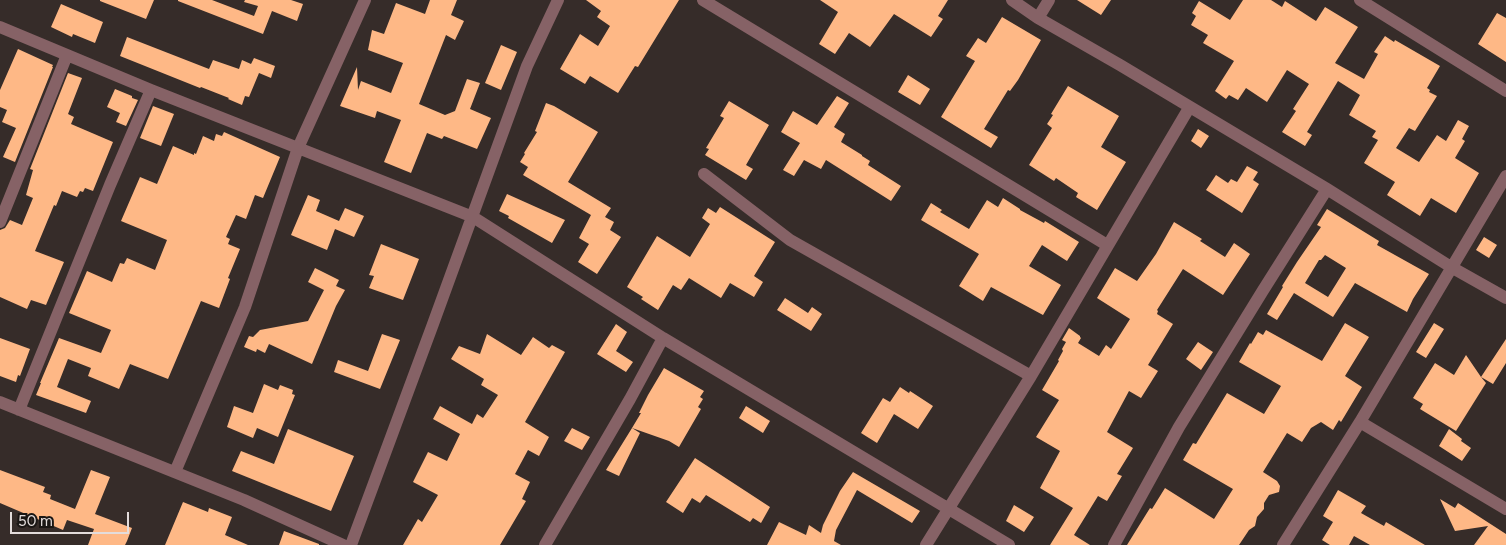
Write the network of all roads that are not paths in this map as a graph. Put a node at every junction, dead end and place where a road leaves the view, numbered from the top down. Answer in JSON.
{"nodes":[{"id":1,"x":365,"y":0,"type":"edge"},
{"id":2,"x":558,"y":0,"type":"edge"},
{"id":3,"x":703,"y":0,"type":"edge"},
{"id":4,"x":1012,"y":0,"type":"edge"},
{"id":5,"x":1049,"y":0,"type":"edge"},
{"id":6,"x":1360,"y":0,"type":"edge"},
{"id":7,"x":1038,"y":18,"type":"junction"},
{"id":8,"x":0,"y":27,"type":"edge"},
{"id":9,"x":67,"y":55,"type":"junction"},
{"id":10,"x":151,"y":90,"type":"junction"},
{"id":11,"x":1506,"y":91,"type":"edge"},
{"id":12,"x":1190,"y":108,"type":"junction"},
{"id":13,"x":298,"y":148,"type":"junction"},
{"id":14,"x":704,"y":174,"type":"dead end"},
{"id":15,"x":1506,"y":176,"type":"edge"},
{"id":16,"x":1327,"y":189,"type":"junction"},
{"id":17,"x":473,"y":217,"type":"junction"},
{"id":18,"x":0,"y":222,"type":"edge"},
{"id":19,"x":1107,"y":246,"type":"junction"},
{"id":20,"x":1452,"y":267,"type":"junction"},
{"id":21,"x":1506,"y":298,"type":"edge"},
{"id":22,"x":663,"y":338,"type":"junction"},
{"id":23,"x":1030,"y":376,"type":"junction"},
{"id":24,"x":0,"y":402,"type":"edge"},
{"id":25,"x":19,"y":410,"type":"junction"},
{"id":26,"x":1360,"y":422,"type":"junction"},
{"id":27,"x":176,"y":472,"type":"junction"},
{"id":28,"x":948,"y":508,"type":"junction"},
{"id":29,"x":1506,"y":509,"type":"edge"},
{"id":30,"x":1285,"y":544,"type":"edge"},
{"id":31,"x":343,"y":545,"type":"edge"},
{"id":32,"x":351,"y":545,"type":"edge"},
{"id":33,"x":545,"y":545,"type":"edge"},
{"id":34,"x":926,"y":545,"type":"edge"},
{"id":35,"x":1010,"y":545,"type":"edge"},
{"id":36,"x":1114,"y":545,"type":"edge"}],
"edges":[{"from":1,"to":13,"type":"street"},
{"from":2,"to":17,"type":"street"},
{"from":3,"to":19,"type":"street"},
{"from":4,"to":7,"type":"street"},
{"from":5,"to":7,"type":"street"},
{"from":6,"to":11,"type":"street"},
{"from":7,"to":12,"type":"street"},
{"from":8,"to":9,"type":"street"},
{"from":9,"to":10,"type":"street"},
{"from":9,"to":18,"type":"street"},
{"from":10,"to":13,"type":"street"},
{"from":10,"to":25,"type":"street"},
{"from":12,"to":16,"type":"street"},
{"from":12,"to":19,"type":"street"},
{"from":13,"to":17,"type":"street"},
{"from":13,"to":27,"type":"street"},
{"from":14,"to":23,"type":"street"},
{"from":15,"to":20,"type":"street"},
{"from":16,"to":20,"type":"street"},
{"from":16,"to":36,"type":"street"},
{"from":17,"to":22,"type":"street"},
{"from":17,"to":32,"type":"street"},
{"from":19,"to":23,"type":"street"},
{"from":20,"to":21,"type":"street"},
{"from":20,"to":26,"type":"street"},
{"from":22,"to":28,"type":"street"},
{"from":22,"to":33,"type":"street"},
{"from":23,"to":28,"type":"street"},
{"from":24,"to":25,"type":"street"},
{"from":25,"to":27,"type":"street"},
{"from":26,"to":29,"type":"street"},
{"from":26,"to":30,"type":"street"},
{"from":27,"to":31,"type":"street"},
{"from":28,"to":34,"type":"street"},
{"from":28,"to":35,"type":"street"}]}
